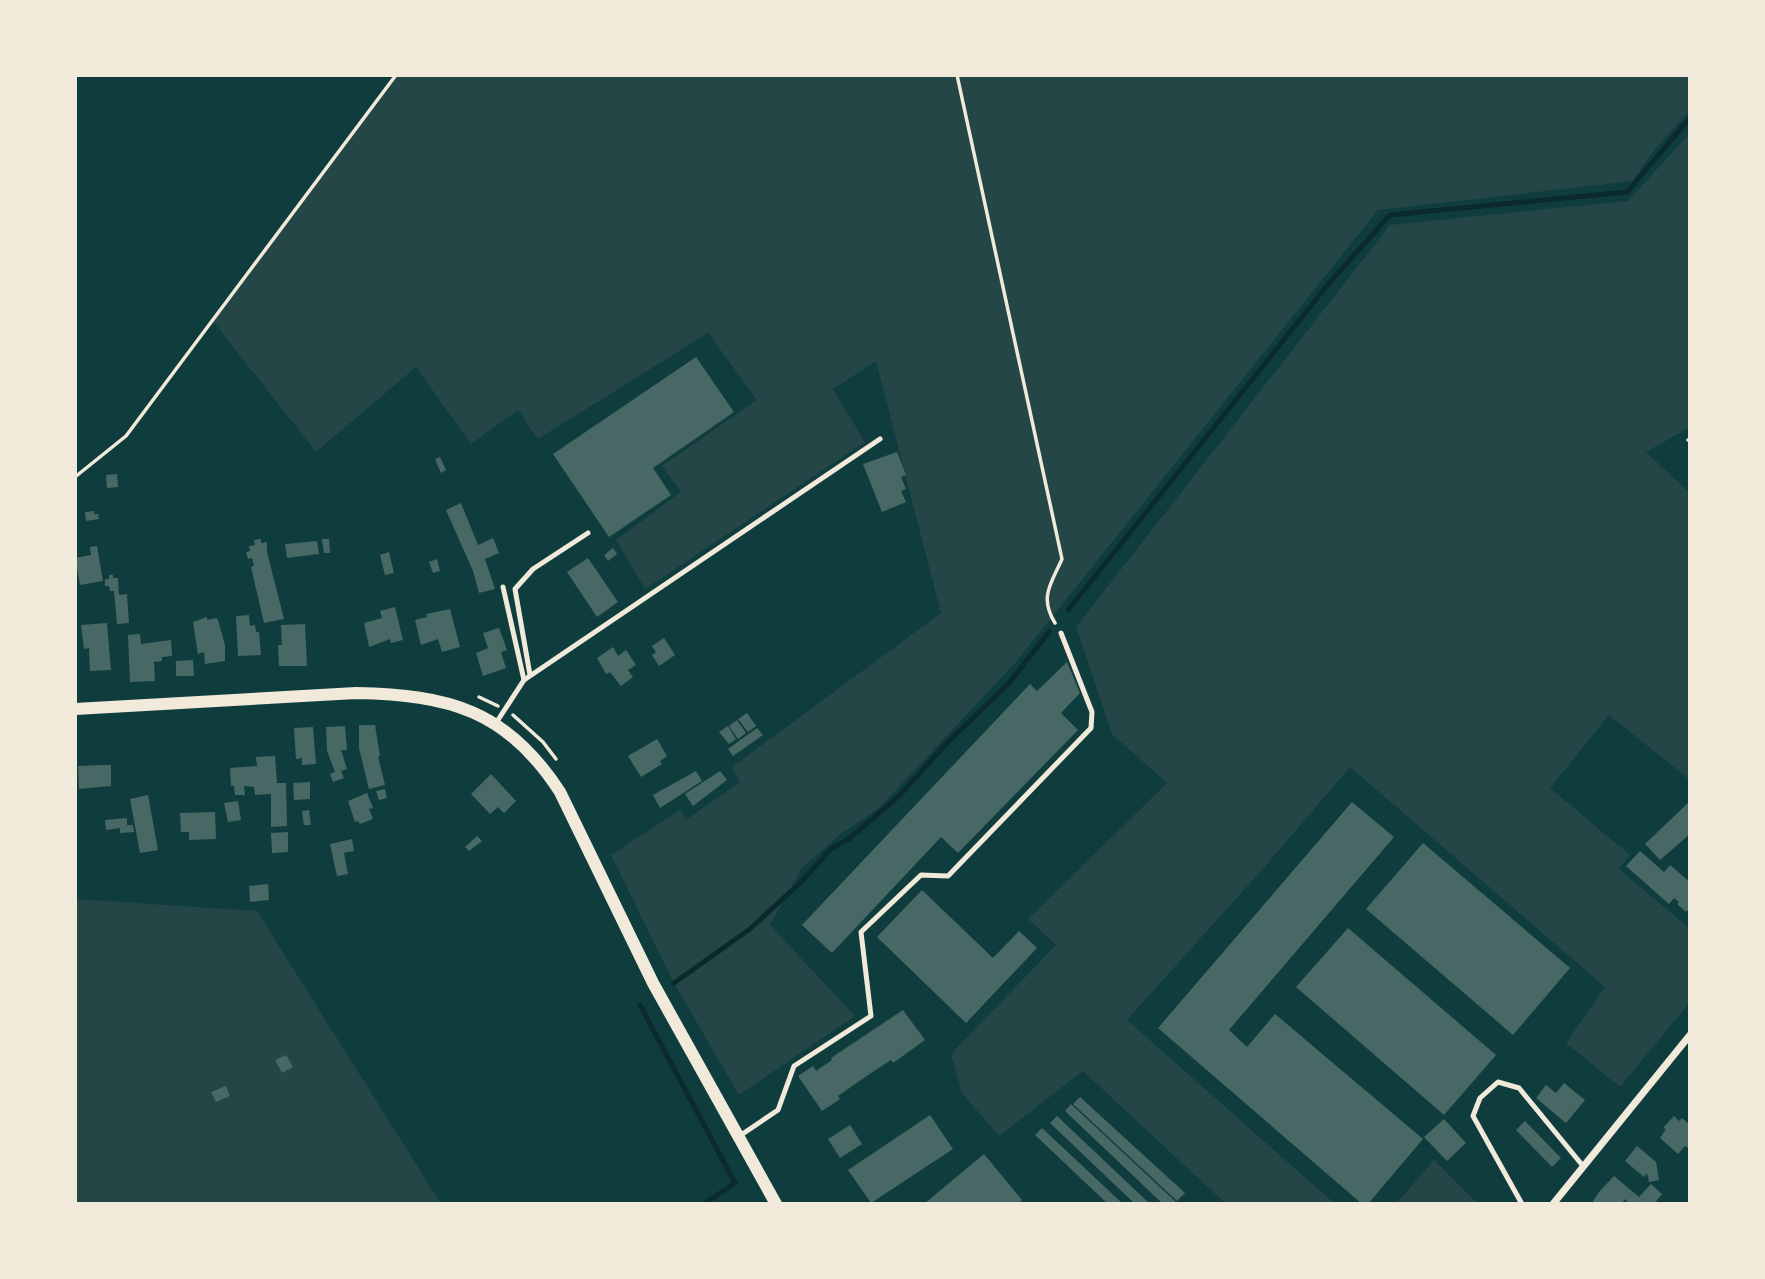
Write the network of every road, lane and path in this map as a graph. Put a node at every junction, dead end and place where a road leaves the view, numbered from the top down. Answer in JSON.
{"nodes":[{"id":1,"x":396,"y":75,"type":"edge"},
{"id":2,"x":957,"y":75,"type":"edge"},
{"id":3,"x":880,"y":439,"type":"dead end"},
{"id":4,"x":75,"y":477,"type":"edge"},
{"id":5,"x":588,"y":533,"type":"dead end"},
{"id":6,"x":503,"y":587,"type":"dead end"},
{"id":7,"x":1061,"y":633,"type":"joint"},
{"id":8,"x":530,"y":675,"type":"junction"},
{"id":9,"x":524,"y":680,"type":"junction"},
{"id":10,"x":478,"y":697,"type":"dead end"},
{"id":11,"x":75,"y":709,"type":"edge"},
{"id":12,"x":505,"y":710,"type":"junction"},
{"id":13,"x":496,"y":723,"type":"junction"},
{"id":14,"x":560,"y":766,"type":"dead end"},
{"id":15,"x":1690,"y":1035,"type":"edge"},
{"id":16,"x":738,"y":1137,"type":"junction"},
{"id":17,"x":1584,"y":1166,"type":"junction"},
{"id":18,"x":776,"y":1204,"type":"edge"},
{"id":19,"x":1522,"y":1204,"type":"edge"},
{"id":20,"x":1553,"y":1204,"type":"edge"}],
"edges":[{"from":1,"to":4,"type":"path"},
{"from":2,"to":7,"type":"path"},
{"from":3,"to":8,"type":"lane"},
{"from":5,"to":8,"type":"lane"},
{"from":6,"to":9,"type":"lane"},
{"from":7,"to":16,"type":"lane"},
{"from":8,"to":9,"type":"lane"},
{"from":9,"to":12,"type":"lane"},
{"from":10,"to":12,"type":"path"},
{"from":11,"to":13,"type":"street"},
{"from":12,"to":13,"type":"lane"},
{"from":12,"to":14,"type":"path"},
{"from":13,"to":16,"type":"street"},
{"from":15,"to":17,"type":"street"},
{"from":16,"to":18,"type":"street"},
{"from":17,"to":19,"type":"lane"},
{"from":17,"to":20,"type":"street"}]}
